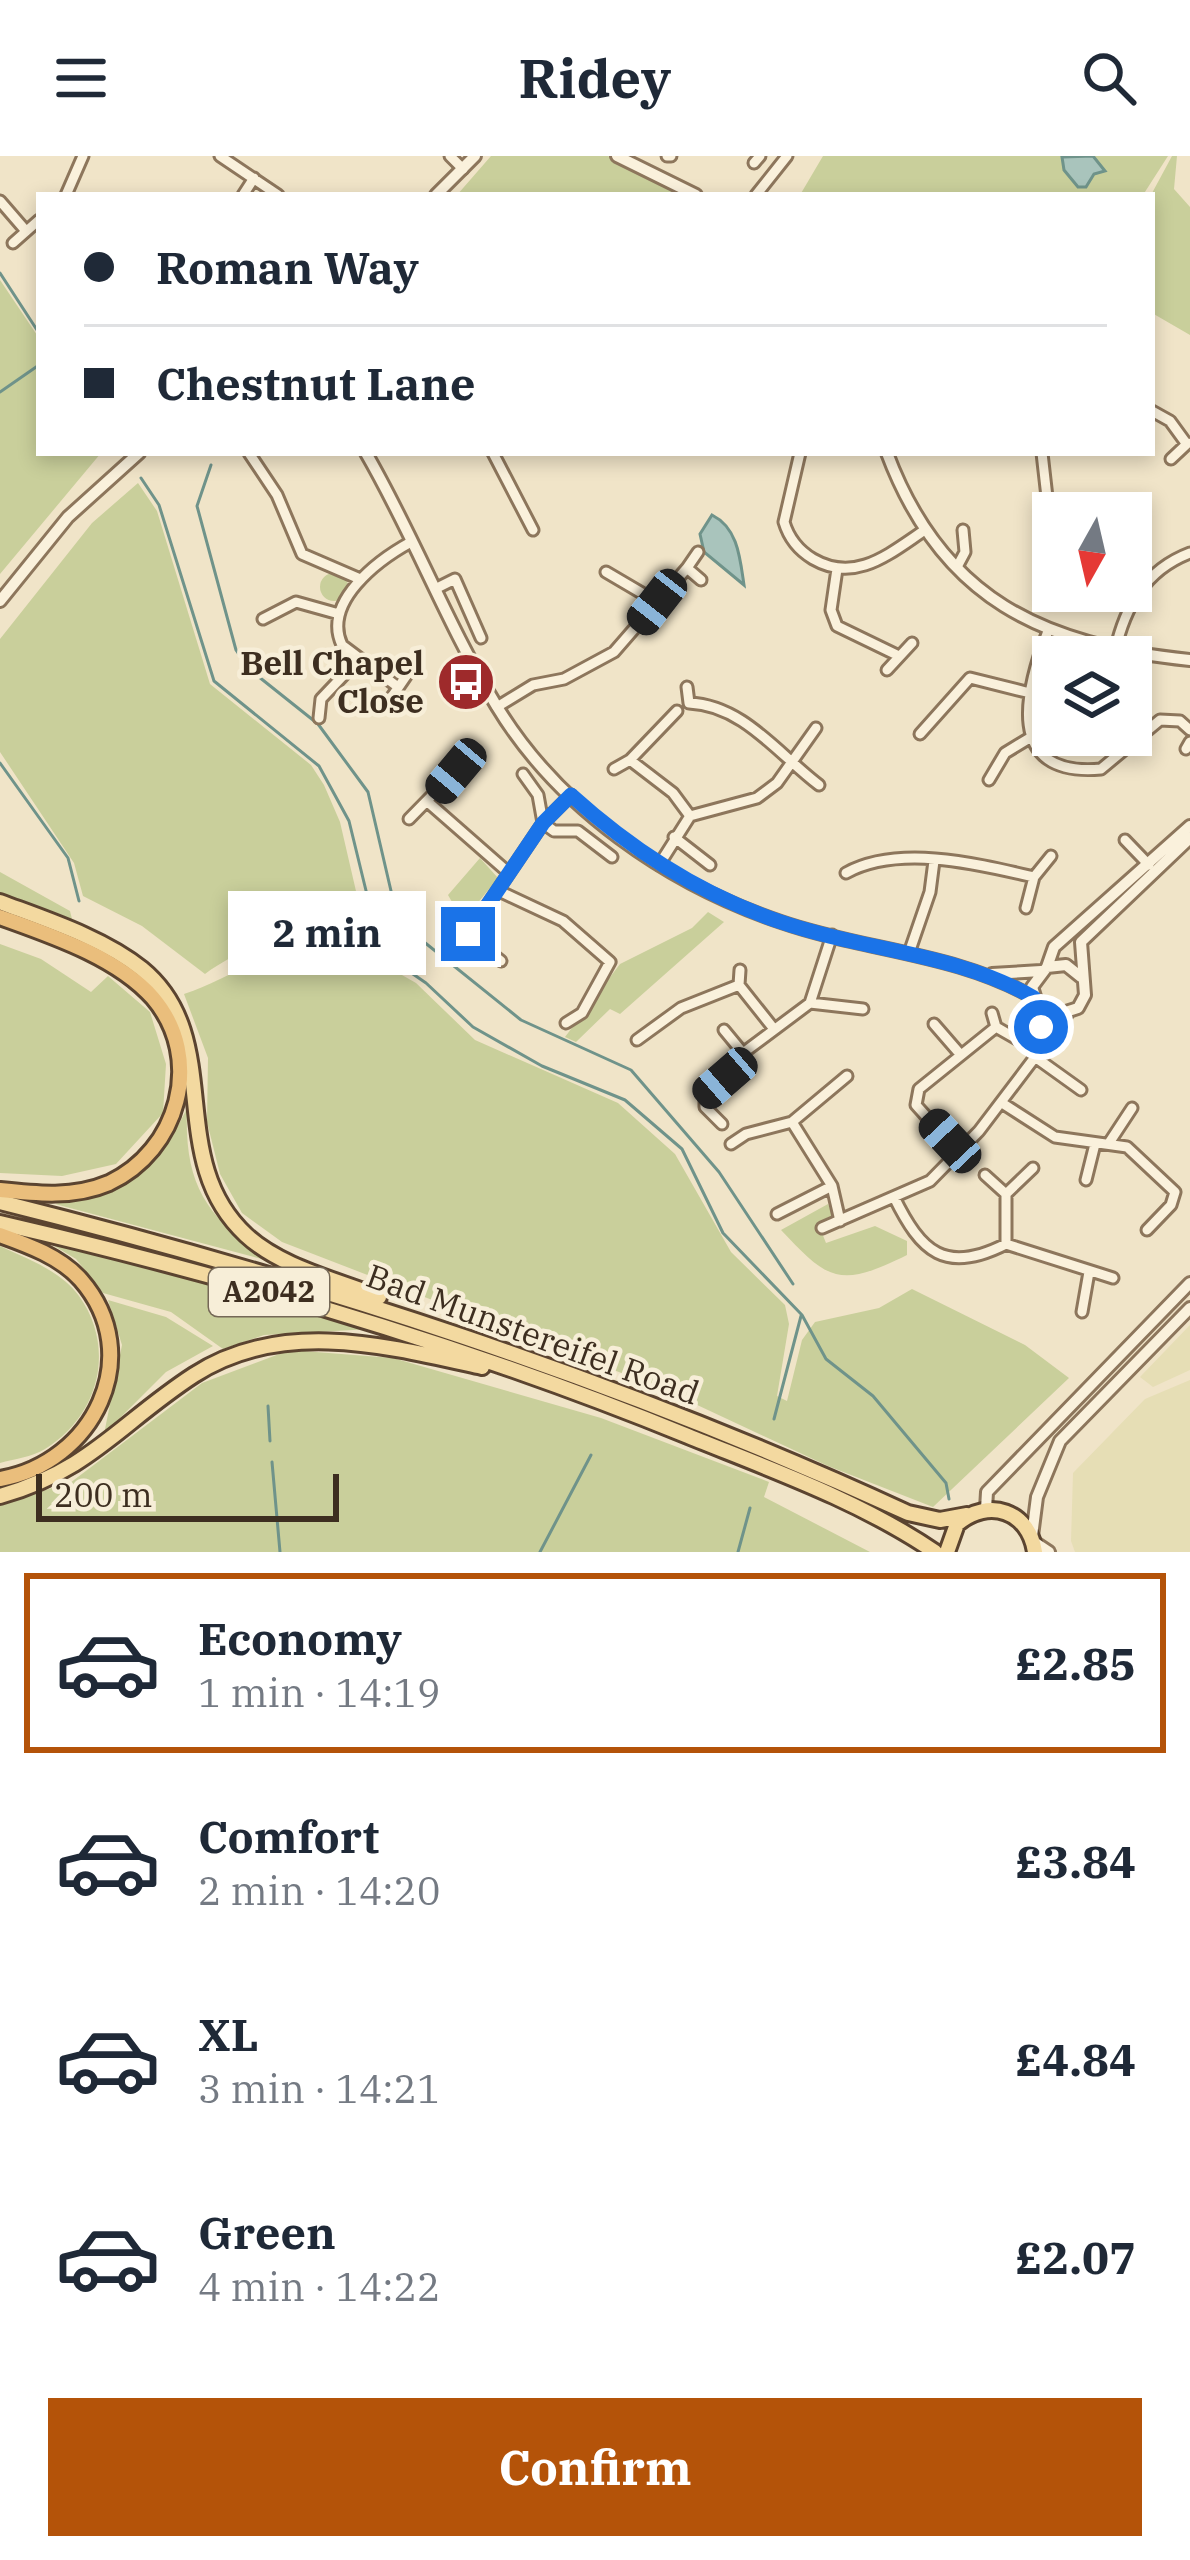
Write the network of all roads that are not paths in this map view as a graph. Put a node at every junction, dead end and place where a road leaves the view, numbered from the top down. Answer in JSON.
{"nodes":[{"id":1,"x":83,"y":156,"type":"edge"},
{"id":2,"x":220,"y":156,"type":"edge"},
{"id":3,"x":450,"y":156,"type":"edge"},
{"id":4,"x":475,"y":156,"type":"edge"},
{"id":5,"x":617,"y":156,"type":"edge"},
{"id":6,"x":790,"y":156,"type":"edge"},
{"id":7,"x":463,"y":169,"type":"junction"},
{"id":8,"x":254,"y":178,"type":"junction"},
{"id":9,"x":760,"y":190,"type":"edge"},
{"id":10,"x":66,"y":192,"type":"edge"},
{"id":11,"x":245,"y":192,"type":"edge"},
{"id":12,"x":274,"y":192,"type":"edge"},
{"id":13,"x":439,"y":192,"type":"edge"},
{"id":14,"x":690,"y":192,"type":"edge"},
{"id":15,"x":0,"y":201,"type":"edge"},
{"id":16,"x":36,"y":223,"type":"edge"},
{"id":17,"x":26,"y":231,"type":"junction"},
{"id":18,"x":13,"y":243,"type":"dead end"},
{"id":19,"x":1155,"y":413,"type":"edge"},
{"id":20,"x":1188,"y":443,"type":"edge"},
{"id":21,"x":136,"y":456,"type":"edge"},
{"id":22,"x":251,"y":456,"type":"edge"},
{"id":23,"x":368,"y":456,"type":"edge"},
{"id":24,"x":494,"y":456,"type":"edge"},
{"id":25,"x":799,"y":456,"type":"edge"},
{"id":26,"x":889,"y":456,"type":"edge"},
{"id":27,"x":1042,"y":456,"type":"edge"},
{"id":28,"x":1171,"y":459,"type":"dead end"},
{"id":29,"x":285,"y":479,"type":"dead end"},
{"id":30,"x":272,"y":487,"type":"junction"},
{"id":31,"x":1046,"y":492,"type":"edge"},
{"id":32,"x":516,"y":500,"type":"junction"},
{"id":33,"x":502,"y":510,"type":"dead end"},
{"id":34,"x":532,"y":530,"type":"dead end"},
{"id":35,"x":926,"y":530,"type":"junction"},
{"id":36,"x":963,"y":530,"type":"dead end"},
{"id":37,"x":411,"y":542,"type":"junction"},
{"id":38,"x":698,"y":551,"type":"dead end"},
{"id":39,"x":1190,"y":553,"type":"edge"},
{"id":40,"x":957,"y":567,"type":"junction"},
{"id":41,"x":686,"y":568,"type":"junction"},
{"id":42,"x":837,"y":569,"type":"junction"},
{"id":43,"x":606,"y":572,"type":"dead end"},
{"id":44,"x":360,"y":579,"type":"junction"},
{"id":45,"x":701,"y":580,"type":"dead end"},
{"id":46,"x":437,"y":589,"type":"junction"},
{"id":47,"x":275,"y":590,"type":"dead end"},
{"id":48,"x":0,"y":601,"type":"edge"},
{"id":49,"x":657,"y":602,"type":"junction"},
{"id":50,"x":284,"y":605,"type":"junction"},
{"id":51,"x":339,"y":614,"type":"junction"},
{"id":52,"x":263,"y":619,"type":"dead end"},
{"id":53,"x":1048,"y":631,"type":"junction"},
{"id":54,"x":1065,"y":636,"type":"edge"},
{"id":55,"x":1119,"y":636,"type":"edge"},
{"id":56,"x":481,"y":638,"type":"dead end"},
{"id":57,"x":911,"y":643,"type":"dead end"},
{"id":58,"x":1152,"y":655,"type":"edge"},
{"id":59,"x":899,"y":656,"type":"junction"},
{"id":60,"x":359,"y":659,"type":"junction"},
{"id":61,"x":1190,"y":660,"type":"edge"},
{"id":62,"x":415,"y":663,"type":"dead end"},
{"id":63,"x":887,"y":670,"type":"dead end"},
{"id":64,"x":398,"y":687,"type":"junction"},
{"id":65,"x":687,"y":687,"type":"dead end"},
{"id":66,"x":1026,"y":692,"type":"junction"},
{"id":67,"x":389,"y":701,"type":"dead end"},
{"id":68,"x":497,"y":707,"type":"junction"},
{"id":69,"x":677,"y":711,"type":"dead end"},
{"id":70,"x":319,"y":718,"type":"dead end"},
{"id":71,"x":1152,"y":724,"type":"edge"},
{"id":72,"x":816,"y":728,"type":"dead end"},
{"id":73,"x":1032,"y":730,"type":"edge"},
{"id":74,"x":1190,"y":730,"type":"edge"},
{"id":75,"x":920,"y":734,"type":"dead end"},
{"id":76,"x":1032,"y":737,"type":"edge"},
{"id":77,"x":1051,"y":756,"type":"edge"},
{"id":78,"x":1118,"y":756,"type":"edge"},
{"id":79,"x":630,"y":760,"type":"junction"},
{"id":80,"x":789,"y":762,"type":"junction"},
{"id":81,"x":614,"y":769,"type":"dead end"},
{"id":82,"x":456,"y":771,"type":"dead end"},
{"id":83,"x":523,"y":774,"type":"dead end"},
{"id":84,"x":1010,"y":777,"type":"dead end"},
{"id":85,"x":819,"y":784,"type":"dead end"},
{"id":86,"x":571,"y":795,"type":"junction"},
{"id":87,"x":429,"y":803,"type":"junction"},
{"id":88,"x":690,"y":816,"type":"junction"},
{"id":89,"x":409,"y":819,"type":"dead end"},
{"id":90,"x":543,"y":823,"type":"junction"},
{"id":91,"x":1190,"y":826,"type":"edge"},
{"id":92,"x":674,"y":837,"type":"junction"},
{"id":93,"x":1190,"y":838,"type":"edge"},
{"id":94,"x":1125,"y":840,"type":"dead end"},
{"id":95,"x":861,"y":847,"type":"dead end"},
{"id":96,"x":1051,"y":856,"type":"dead end"},
{"id":97,"x":612,"y":857,"type":"dead end"},
{"id":98,"x":934,"y":861,"type":"junction"},
{"id":99,"x":865,"y":863,"type":"junction"},
{"id":100,"x":659,"y":865,"type":"junction"},
{"id":101,"x":710,"y":865,"type":"dead end"},
{"id":102,"x":1149,"y":865,"type":"junction"},
{"id":103,"x":509,"y":873,"type":"junction"},
{"id":104,"x":846,"y":873,"type":"dead end"},
{"id":105,"x":1034,"y":878,"type":"junction"},
{"id":106,"x":499,"y":891,"type":"junction"},
{"id":107,"x":0,"y":902,"type":"edge"},
{"id":108,"x":1026,"y":908,"type":"dead end"},
{"id":109,"x":0,"y":917,"type":"edge"},
{"id":110,"x":454,"y":923,"type":"dead end"},
{"id":111,"x":599,"y":932,"type":"dead end"},
{"id":112,"x":468,"y":934,"type":"junction"},
{"id":113,"x":832,"y":935,"type":"junction"},
{"id":114,"x":589,"y":943,"type":"junction"},
{"id":115,"x":909,"y":953,"type":"junction"},
{"id":116,"x":501,"y":961,"type":"dead end"},
{"id":117,"x":1044,"y":969,"type":"junction"},
{"id":118,"x":740,"y":970,"type":"dead end"},
{"id":119,"x":992,"y":974,"type":"junction"},
{"id":120,"x":1081,"y":977,"type":"junction"},
{"id":121,"x":740,"y":985,"type":"junction"},
{"id":122,"x":1036,"y":1002,"type":"junction"},
{"id":123,"x":810,"y":1003,"type":"junction"},
{"id":124,"x":863,"y":1010,"type":"dead end"},
{"id":125,"x":847,"y":1011,"type":"junction"},
{"id":126,"x":992,"y":1013,"type":"dead end"},
{"id":127,"x":1067,"y":1015,"type":"junction"},
{"id":128,"x":636,"y":1019,"type":"dead end"},
{"id":129,"x":566,"y":1024,"type":"dead end"},
{"id":130,"x":934,"y":1024,"type":"dead end"},
{"id":131,"x":848,"y":1026,"type":"dead end"},
{"id":132,"x":997,"y":1027,"type":"junction"},
{"id":133,"x":775,"y":1029,"type":"junction"},
{"id":134,"x":724,"y":1030,"type":"dead end"},
{"id":135,"x":649,"y":1031,"type":"junction"},
{"id":136,"x":1017,"y":1039,"type":"dead end"},
{"id":137,"x":637,"y":1040,"type":"dead end"},
{"id":138,"x":743,"y":1052,"type":"junction"},
{"id":139,"x":960,"y":1054,"type":"junction"},
{"id":140,"x":1035,"y":1056,"type":"junction"},
{"id":141,"x":847,"y":1076,"type":"dead end"},
{"id":142,"x":1081,"y":1090,"type":"dead end"},
{"id":143,"x":1001,"y":1103,"type":"junction"},
{"id":144,"x":1132,"y":1108,"type":"dead end"},
{"id":145,"x":792,"y":1122,"type":"junction"},
{"id":146,"x":722,"y":1124,"type":"dead end"},
{"id":147,"x":1109,"y":1143,"type":"junction"},
{"id":148,"x":731,"y":1144,"type":"dead end"},
{"id":149,"x":1095,"y":1144,"type":"junction"},
{"id":150,"x":960,"y":1154,"type":"junction"},
{"id":151,"x":1033,"y":1168,"type":"dead end"},
{"id":152,"x":985,"y":1175,"type":"dead end"},
{"id":153,"x":1086,"y":1180,"type":"dead end"},
{"id":154,"x":832,"y":1186,"type":"junction"},
{"id":155,"x":1190,"y":1188,"type":"edge"},
{"id":156,"x":0,"y":1190,"type":"edge"},
{"id":157,"x":1174,"y":1192,"type":"junction"},
{"id":158,"x":1006,"y":1194,"type":"junction"},
{"id":159,"x":894,"y":1197,"type":"junction"},
{"id":160,"x":0,"y":1202,"type":"edge"},
{"id":161,"x":777,"y":1214,"type":"dead end"},
{"id":162,"x":840,"y":1221,"type":"junction"},
{"id":163,"x":0,"y":1223,"type":"edge"},
{"id":164,"x":822,"y":1228,"type":"dead end"},
{"id":165,"x":1147,"y":1230,"type":"dead end"},
{"id":166,"x":0,"y":1234,"type":"edge"},
{"id":167,"x":1006,"y":1244,"type":"junction"},
{"id":168,"x":1089,"y":1272,"type":"junction"},
{"id":169,"x":1112,"y":1278,"type":"dead end"},
{"id":170,"x":1190,"y":1283,"type":"edge"},
{"id":171,"x":1190,"y":1308,"type":"edge"},
{"id":172,"x":1082,"y":1312,"type":"dead end"},
{"id":173,"x":483,"y":1340,"type":"junction"},
{"id":174,"x":533,"y":1378,"type":"junction"},
{"id":175,"x":0,"y":1479,"type":"edge"},
{"id":176,"x":0,"y":1496,"type":"edge"},
{"id":177,"x":986,"y":1508,"type":"junction"},
{"id":178,"x":967,"y":1515,"type":"junction"},
{"id":179,"x":1034,"y":1543,"type":"edge"},
{"id":180,"x":935,"y":1552,"type":"edge"},
{"id":181,"x":947,"y":1552,"type":"edge"},
{"id":182,"x":1049,"y":1552,"type":"edge"}],
"edges":[{"from":1,"to":10,"type":"street"},
{"from":2,"to":8,"type":"street"},
{"from":3,"to":7,"type":"street"},
{"from":4,"to":7,"type":"street"},
{"from":5,"to":14,"type":"street"},
{"from":6,"to":9,"type":"street"},
{"from":7,"to":13,"type":"street"},
{"from":8,"to":11,"type":"street"},
{"from":8,"to":12,"type":"street"},
{"from":15,"to":17,"type":"street"},
{"from":16,"to":17,"type":"street"},
{"from":17,"to":18,"type":"street"},
{"from":19,"to":20,"type":"street"},
{"from":20,"to":28,"type":"street"},
{"from":21,"to":48,"type":"street"},
{"from":22,"to":30,"type":"street"},
{"from":23,"to":37,"type":"street"},
{"from":24,"to":32,"type":"street"},
{"from":25,"to":42,"type":"street"},
{"from":26,"to":35,"type":"street"},
{"from":27,"to":31,"type":"street"},
{"from":29,"to":30,"type":"street"},
{"from":30,"to":44,"type":"street"},
{"from":32,"to":33,"type":"street"},
{"from":32,"to":34,"type":"street"},
{"from":35,"to":40,"type":"street"},
{"from":35,"to":42,"type":"street"},
{"from":36,"to":40,"type":"street"},
{"from":37,"to":44,"type":"street"},
{"from":37,"to":46,"type":"street"},
{"from":38,"to":41,"type":"street"},
{"from":39,"to":55,"type":"street"},
{"from":40,"to":53,"type":"street"},
{"from":41,"to":45,"type":"street"},
{"from":41,"to":49,"type":"street"},
{"from":42,"to":59,"type":"street"},
{"from":43,"to":49,"type":"street"},
{"from":44,"to":51,"type":"street"},
{"from":46,"to":56,"type":"street"},
{"from":46,"to":68,"type":"street"},
{"from":47,"to":50,"type":"street"},
{"from":49,"to":68,"type":"street"},
{"from":50,"to":51,"type":"street"},
{"from":50,"to":52,"type":"street"},
{"from":51,"to":60,"type":"street"},
{"from":53,"to":54,"type":"street"},
{"from":53,"to":66,"type":"street"},
{"from":57,"to":59,"type":"street"},
{"from":58,"to":61,"type":"street"},
{"from":59,"to":63,"type":"street"},
{"from":60,"to":64,"type":"street"},
{"from":60,"to":70,"type":"street"},
{"from":62,"to":64,"type":"street"},
{"from":64,"to":67,"type":"street"},
{"from":65,"to":80,"type":"street"},
{"from":66,"to":73,"type":"street"},
{"from":66,"to":75,"type":"street"},
{"from":68,"to":86,"type":"street"},
{"from":69,"to":79,"type":"street"},
{"from":71,"to":74,"type":"street"},
{"from":72,"to":80,"type":"street"},
{"from":76,"to":84,"type":"street"},
{"from":77,"to":78,"type":"street"},
{"from":79,"to":81,"type":"street"},
{"from":79,"to":88,"type":"street"},
{"from":80,"to":85,"type":"street"},
{"from":80,"to":88,"type":"street"},
{"from":82,"to":87,"type":"street"},
{"from":83,"to":90,"type":"street"},
{"from":86,"to":90,"type":"street"},
{"from":86,"to":100,"type":"street"},
{"from":87,"to":89,"type":"street"},
{"from":87,"to":103,"type":"street"},
{"from":88,"to":92,"type":"street"},
{"from":90,"to":97,"type":"street"},
{"from":90,"to":103,"type":"street"},
{"from":91,"to":102,"type":"street"},
{"from":92,"to":100,"type":"street"},
{"from":92,"to":101,"type":"street"},
{"from":93,"to":120,"type":"street"},
{"from":94,"to":102,"type":"street"},
{"from":95,"to":99,"type":"street"},
{"from":96,"to":105,"type":"street"},
{"from":98,"to":99,"type":"street"},
{"from":98,"to":105,"type":"street"},
{"from":98,"to":115,"type":"street"},
{"from":99,"to":104,"type":"street"},
{"from":100,"to":113,"type":"street"},
{"from":102,"to":117,"type":"street"},
{"from":103,"to":106,"type":"street"},
{"from":105,"to":108,"type":"street"},
{"from":106,"to":112,"type":"street"},
{"from":106,"to":114,"type":"street"},
{"from":107,"to":173,"type":"main road"},
{"from":109,"to":156,"type":"highway"},
{"from":110,"to":112,"type":"street"},
{"from":111,"to":114,"type":"street"},
{"from":112,"to":116,"type":"street"},
{"from":113,"to":115,"type":"street"},
{"from":113,"to":123,"type":"street"},
{"from":114,"to":129,"type":"street"},
{"from":115,"to":119,"type":"street"},
{"from":117,"to":119,"type":"street"},
{"from":117,"to":120,"type":"street"},
{"from":117,"to":122,"type":"street"},
{"from":118,"to":121,"type":"street"},
{"from":119,"to":122,"type":"street"},
{"from":120,"to":127,"type":"street"},
{"from":121,"to":133,"type":"street"},
{"from":121,"to":135,"type":"street"},
{"from":122,"to":127,"type":"street"},
{"from":122,"to":140,"type":"street"},
{"from":123,"to":125,"type":"street"},
{"from":123,"to":133,"type":"street"},
{"from":124,"to":125,"type":"street"},
{"from":125,"to":131,"type":"street"},
{"from":126,"to":132,"type":"street"},
{"from":127,"to":140,"type":"street"},
{"from":128,"to":135,"type":"street"},
{"from":130,"to":139,"type":"street"},
{"from":132,"to":136,"type":"street"},
{"from":132,"to":139,"type":"street"},
{"from":133,"to":138,"type":"street"},
{"from":134,"to":138,"type":"street"},
{"from":135,"to":137,"type":"street"},
{"from":138,"to":146,"type":"street"},
{"from":139,"to":150,"type":"street"},
{"from":140,"to":142,"type":"street"},
{"from":140,"to":143,"type":"street"},
{"from":141,"to":145,"type":"street"},
{"from":143,"to":149,"type":"street"},
{"from":143,"to":150,"type":"street"},
{"from":144,"to":147,"type":"street"},
{"from":145,"to":148,"type":"street"},
{"from":145,"to":154,"type":"street"},
{"from":147,"to":149,"type":"street"},
{"from":147,"to":157,"type":"street"},
{"from":149,"to":153,"type":"street"},
{"from":150,"to":159,"type":"street"},
{"from":151,"to":158,"type":"street"},
{"from":152,"to":158,"type":"street"},
{"from":154,"to":161,"type":"street"},
{"from":154,"to":162,"type":"street"},
{"from":155,"to":157,"type":"street"},
{"from":157,"to":165,"type":"street"},
{"from":158,"to":167,"type":"street"},
{"from":159,"to":162,"type":"street"},
{"from":159,"to":167,"type":"street"},
{"from":160,"to":173,"type":"main road","name":"Bad Munstereifel Road","number":"A2042"},
{"from":162,"to":164,"type":"street"},
{"from":163,"to":174,"type":"main road","name":"Bad Munstereifel Road","number":"A2042"},
{"from":166,"to":175,"type":"highway"},
{"from":167,"to":168,"type":"street"},
{"from":168,"to":169,"type":"street"},
{"from":168,"to":172,"type":"street"},
{"from":170,"to":177,"type":"street"},
{"from":171,"to":179,"type":"street"},
{"from":173,"to":178,"type":"main road","name":"Bad Munstereifel Road","number":"A2042"},
{"from":174,"to":176,"type":"main road"},
{"from":174,"to":180,"type":"main road","name":"Bad Munstereifel Road","number":"A2042"},
{"from":177,"to":178,"type":"main road"},
{"from":177,"to":179,"type":"main road"},
{"from":178,"to":181,"type":"main road"},
{"from":179,"to":182,"type":"street"}]}
